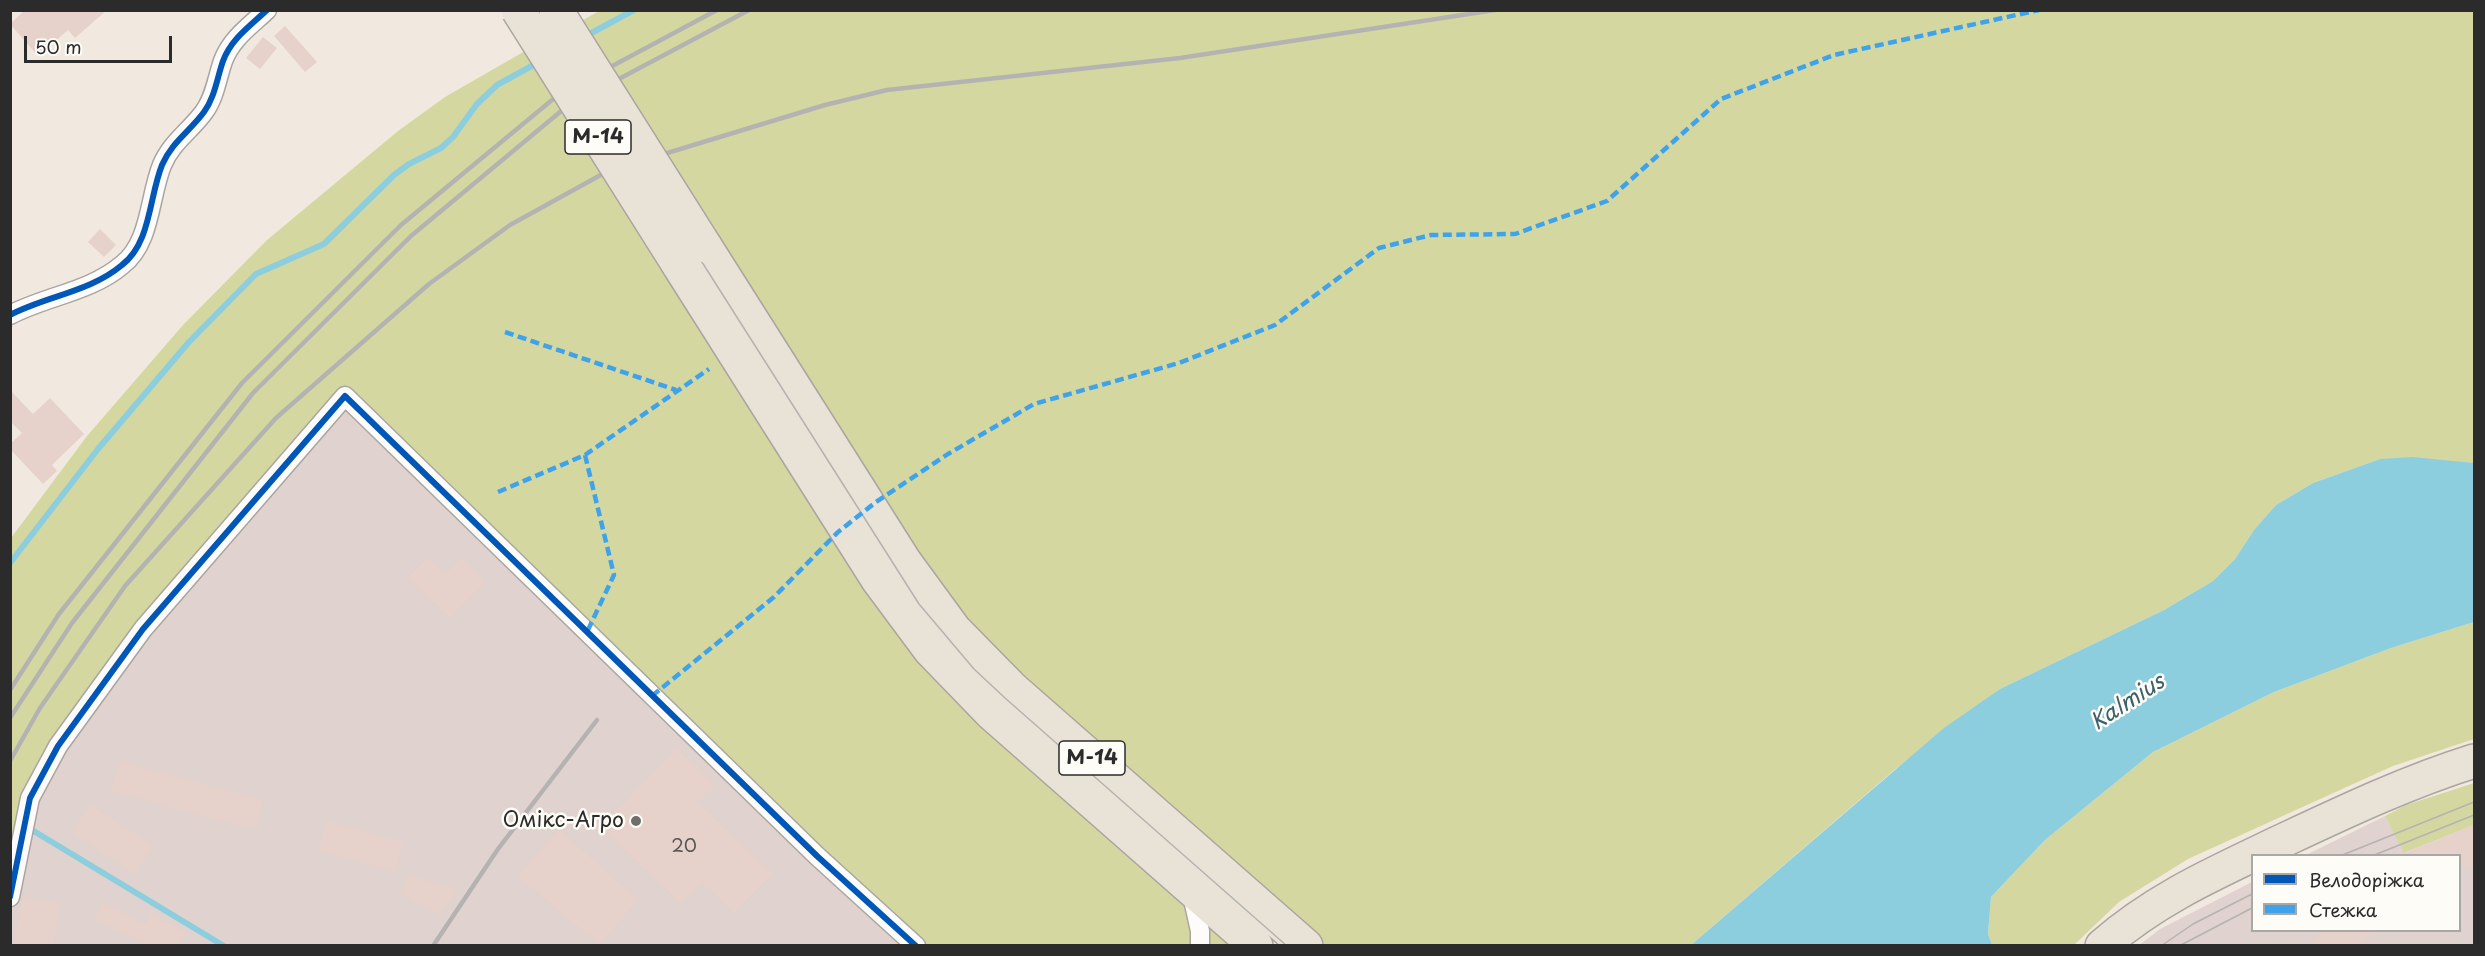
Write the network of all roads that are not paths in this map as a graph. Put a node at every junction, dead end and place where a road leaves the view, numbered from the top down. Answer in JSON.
{"nodes":[{"id":1,"x":267,"y":10,"type":"edge"},
{"id":2,"x":518,"y":10,"type":"edge"},
{"id":3,"x":556,"y":10,"type":"edge"},
{"id":4,"x":10,"y":315,"type":"edge"},
{"id":5,"x":2475,"y":761,"type":"edge"},
{"id":6,"x":2255,"y":854,"type":"edge"},
{"id":7,"x":2251,"y":856,"type":"edge"},
{"id":8,"x":1188,"y":885,"type":"junction"},
{"id":9,"x":10,"y":897,"type":"edge"},
{"id":10,"x":916,"y":945,"type":"edge"},
{"id":11,"x":1200,"y":945,"type":"edge"},
{"id":12,"x":1256,"y":945,"type":"edge"},
{"id":13,"x":1306,"y":945,"type":"edge"},
{"id":14,"x":2103,"y":945,"type":"edge"}],
"edges":[{"from":1,"to":4,"type":"street"},
{"from":2,"to":8,"type":"highway","number":"М-14","bridge":true},
{"from":3,"to":13,"type":"highway","number":"М-14","bridge":true},
{"from":5,"to":6,"type":"highway"},
{"from":7,"to":14,"type":"highway"},
{"from":8,"to":11,"type":"street"},
{"from":8,"to":12,"type":"highway","number":"М-14"},
{"from":9,"to":10,"type":"street"}]}
